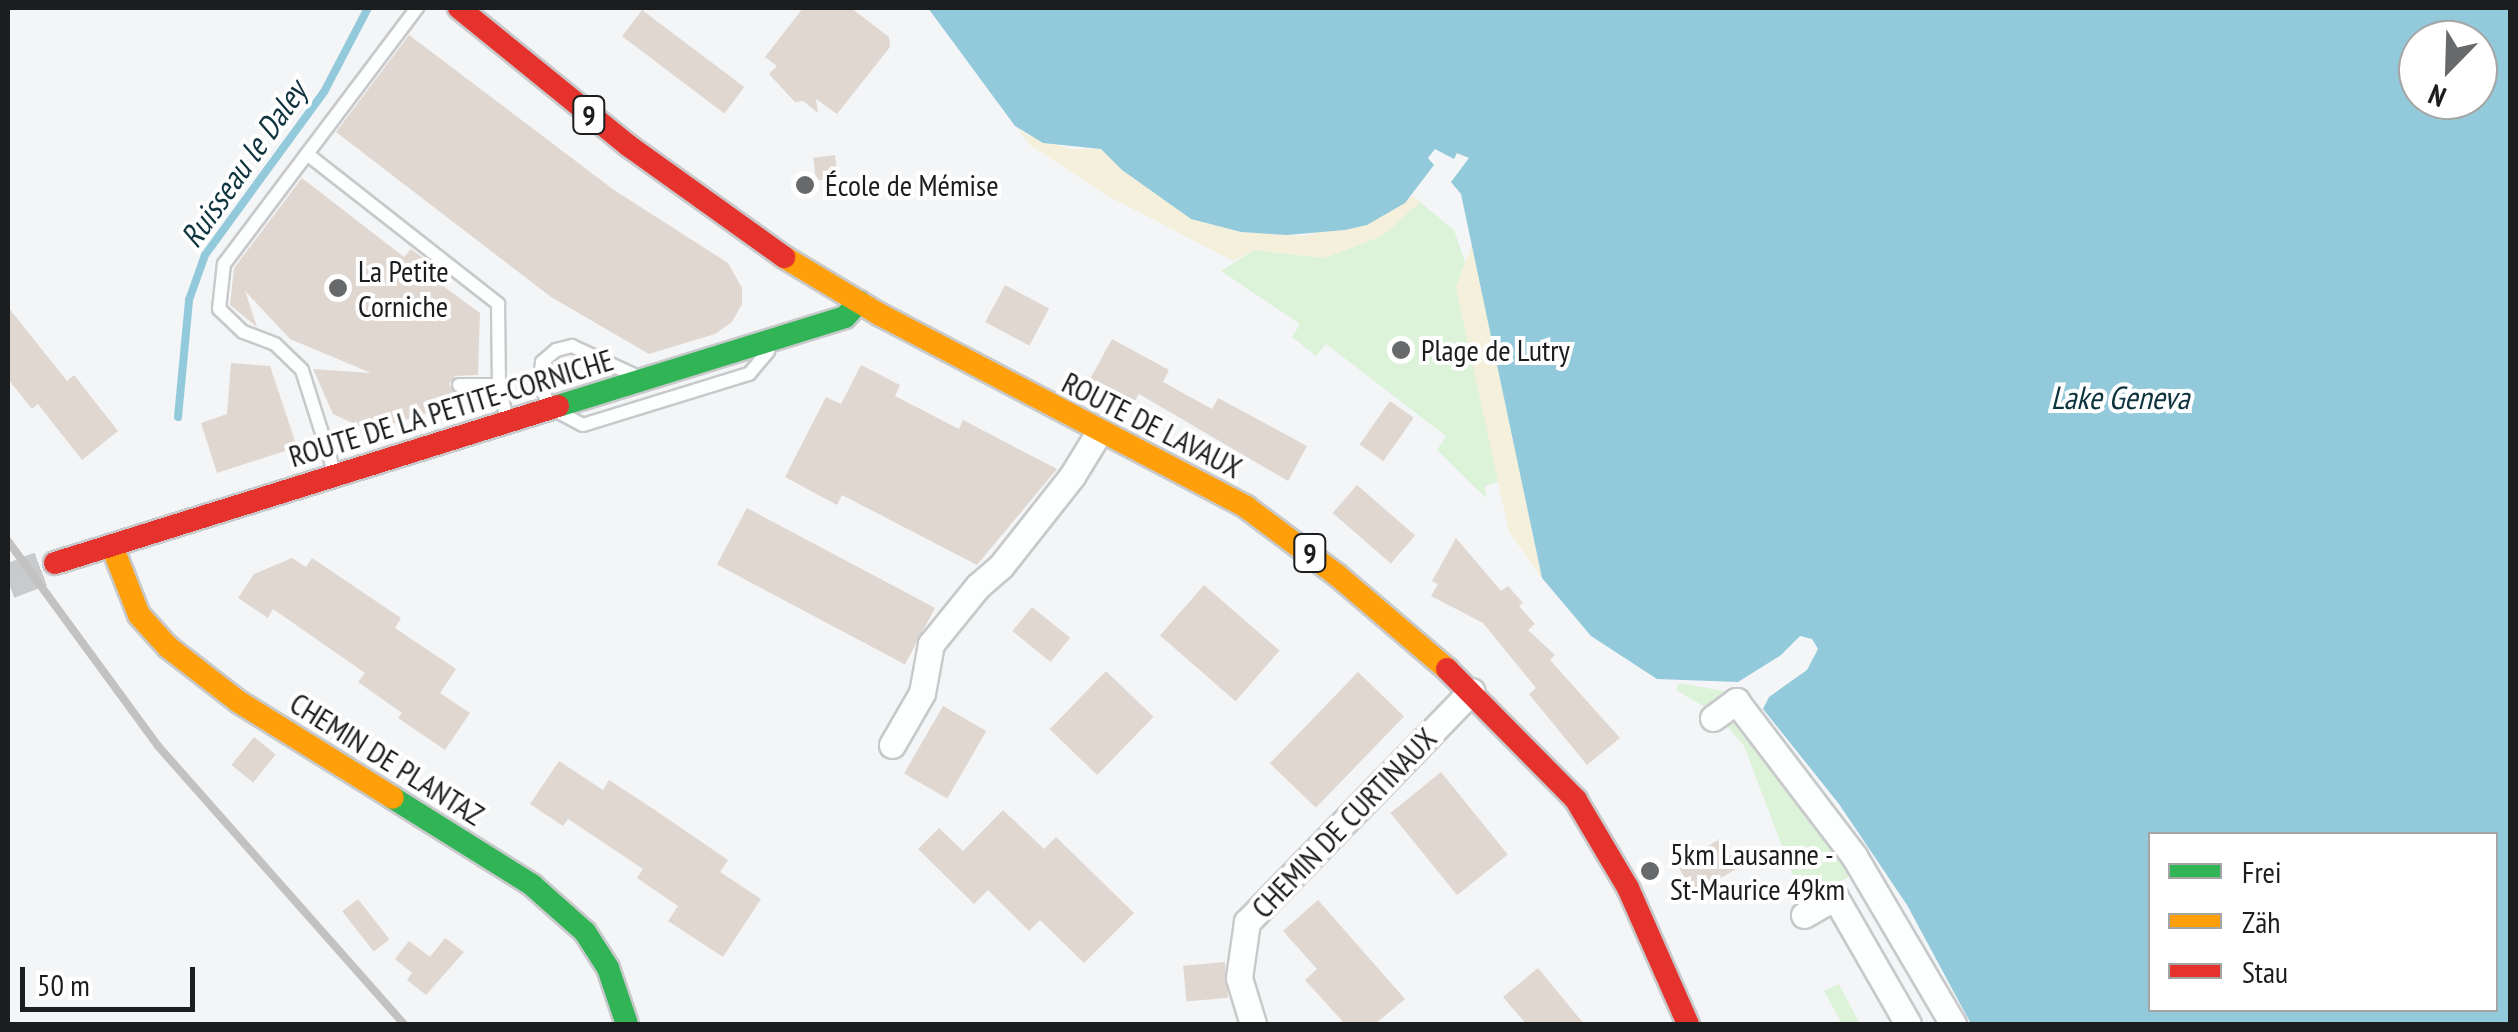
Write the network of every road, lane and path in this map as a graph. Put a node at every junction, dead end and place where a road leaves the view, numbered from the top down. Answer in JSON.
{"nodes":[{"id":1,"x":417,"y":8,"type":"edge"},
{"id":2,"x":459,"y":8,"type":"edge"},
{"id":3,"x":307,"y":154,"type":"junction"},
{"id":4,"x":859,"y":302,"type":"junction"},
{"id":5,"x":781,"y":336,"type":"junction"},
{"id":6,"x":643,"y":380,"type":"junction"},
{"id":7,"x":459,"y":385,"type":"dead end"},
{"id":8,"x":499,"y":385,"type":"junction"},
{"id":9,"x":549,"y":408,"type":"junction"},
{"id":10,"x":507,"y":419,"type":"junction"},
{"id":11,"x":1099,"y":432,"type":"junction"},
{"id":12,"x":336,"y":476,"type":"junction"},
{"id":13,"x":112,"y":546,"type":"junction"},
{"id":14,"x":55,"y":563,"type":"tunnel mouth"},
{"id":15,"x":1472,"y":691,"type":"junction"},
{"id":16,"x":1713,"y":718,"type":"dead end"},
{"id":17,"x":892,"y":744,"type":"dead end"},
{"id":18,"x":1804,"y":915,"type":"dead end"},
{"id":19,"x":627,"y":1024,"type":"edge"},
{"id":20,"x":1253,"y":1024,"type":"edge"},
{"id":21,"x":1688,"y":1024,"type":"edge"},
{"id":22,"x":1908,"y":1024,"type":"edge"},
{"id":23,"x":1953,"y":1024,"type":"edge"}],
"edges":[{"from":1,"to":3,"type":"lane"},
{"from":2,"to":4,"type":"main road","name":"ROUTE DE LAVAUX","number":"9"},
{"from":3,"to":8,"type":"lane"},
{"from":3,"to":12,"type":"lane"},
{"from":4,"to":5,"type":"main road","name":"ROUTE DE LA PETITE-CORNICHE"},
{"from":4,"to":11,"type":"main road","name":"ROUTE DE LAVAUX","number":"9"},
{"from":5,"to":6,"type":"main road","name":"ROUTE DE LA PETITE-CORNICHE"},
{"from":5,"to":9,"type":"lane"},
{"from":6,"to":9,"type":"main road","name":"ROUTE DE LA PETITE-CORNICHE"},
{"from":6,"to":9,"type":"lane"},
{"from":7,"to":8,"type":"lane"},
{"from":8,"to":10,"type":"lane"},
{"from":9,"to":10,"type":"main road","name":"ROUTE DE LA PETITE-CORNICHE"},
{"from":10,"to":12,"type":"main road","name":"ROUTE DE LA PETITE-CORNICHE"},
{"from":11,"to":15,"type":"main road","name":"ROUTE DE LAVAUX","number":"9"},
{"from":11,"to":17,"type":"street"},
{"from":12,"to":13,"type":"main road","name":"ROUTE DE LA PETITE-CORNICHE"},
{"from":13,"to":14,"type":"main road","name":"ROUTE DE LA PETITE-CORNICHE"},
{"from":13,"to":19,"type":"main road","name":"CHEMIN DE PLANTAZ"},
{"from":15,"to":20,"type":"street","name":"CHEMIN DE CURTINAUX"},
{"from":15,"to":21,"type":"main road","name":"ROUTE DE LAVAUX","number":"9"},
{"from":16,"to":23,"type":"street"},
{"from":18,"to":22,"type":"street"}]}
